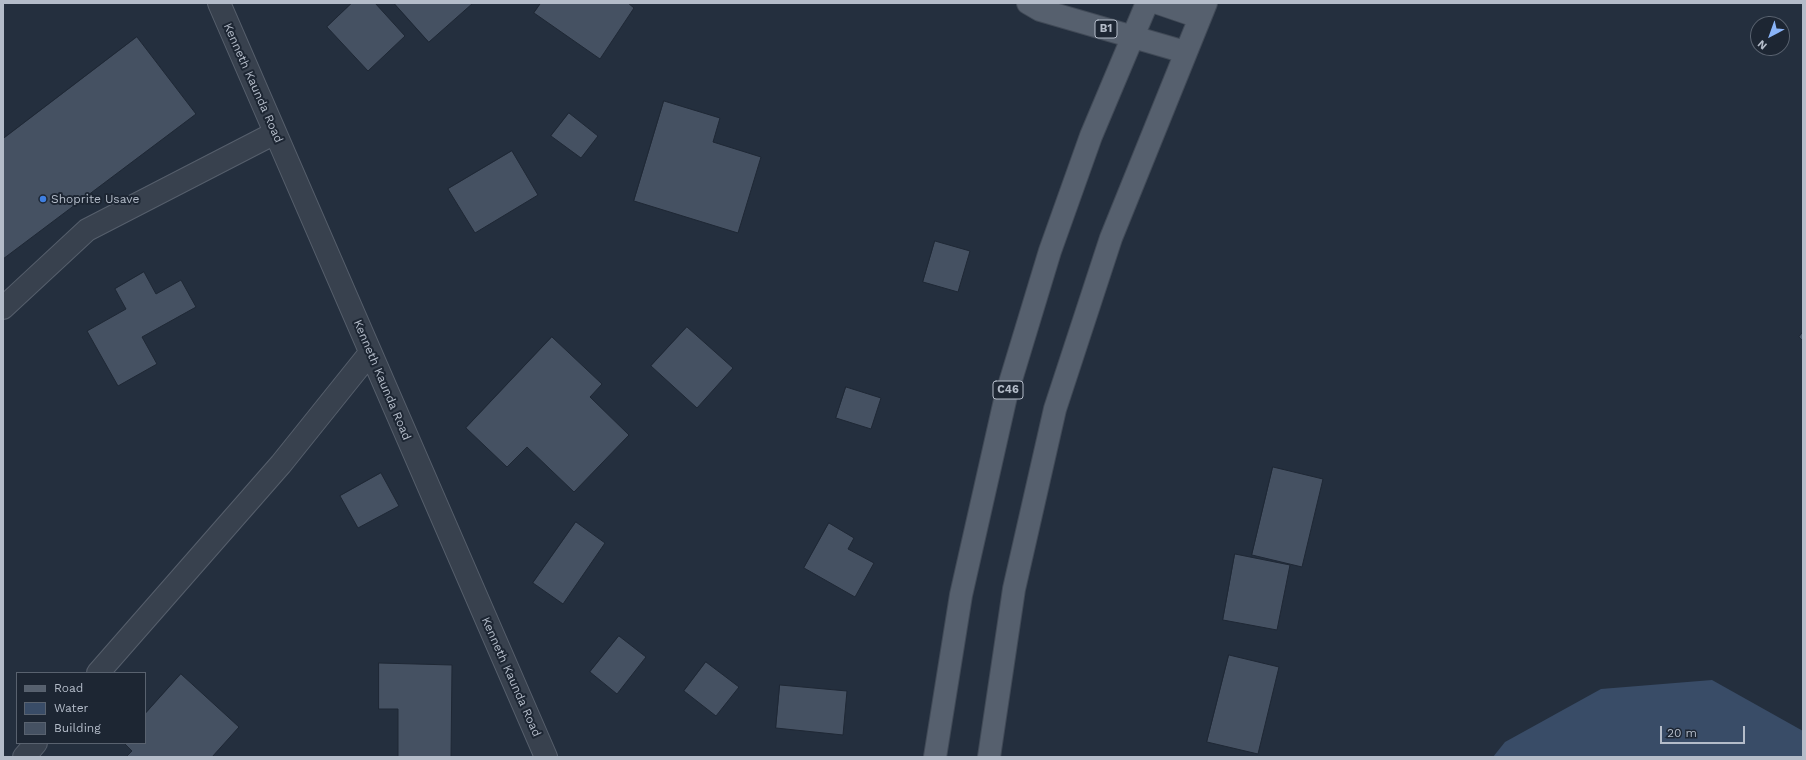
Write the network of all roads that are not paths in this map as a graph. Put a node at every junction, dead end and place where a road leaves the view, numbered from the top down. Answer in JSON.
{"nodes":[{"id":1,"x":219,"y":3,"type":"edge"},
{"id":2,"x":1028,"y":3,"type":"edge"},
{"id":3,"x":1147,"y":3,"type":"edge"},
{"id":4,"x":1158,"y":3,"type":"edge"},
{"id":5,"x":1202,"y":10,"type":"edge"},
{"id":6,"x":1134,"y":38,"type":"junction"},
{"id":7,"x":1185,"y":52,"type":"junction"},
{"id":8,"x":275,"y":133,"type":"junction"},
{"id":9,"x":3,"y":308,"type":"edge"},
{"id":10,"x":370,"y":353,"type":"junction"},
{"id":11,"x":99,"y":672,"type":"edge"},
{"id":12,"x":35,"y":744,"type":"edge"},
{"id":13,"x":24,"y":757,"type":"edge"},
{"id":14,"x":546,"y":757,"type":"edge"},
{"id":15,"x":935,"y":757,"type":"edge"},
{"id":16,"x":988,"y":757,"type":"edge"}],
"edges":[{"from":1,"to":8,"type":"street","name":"Kenneth Kaunda Road"},
{"from":2,"to":6,"type":"main road","number":"B1"},
{"from":3,"to":6,"type":"main road","number":"B1"},
{"from":4,"to":5,"type":"main road"},
{"from":5,"to":7,"type":"main road"},
{"from":6,"to":7,"type":"main road","number":"B1"},
{"from":6,"to":15,"type":"main road","number":"C46"},
{"from":7,"to":16,"type":"main road"},
{"from":8,"to":9,"type":"street"},
{"from":8,"to":10,"type":"street","name":"Kenneth Kaunda Road"},
{"from":10,"to":11,"type":"street"},
{"from":10,"to":14,"type":"street","name":"Kenneth Kaunda Road"},
{"from":12,"to":13,"type":"street"}]}
